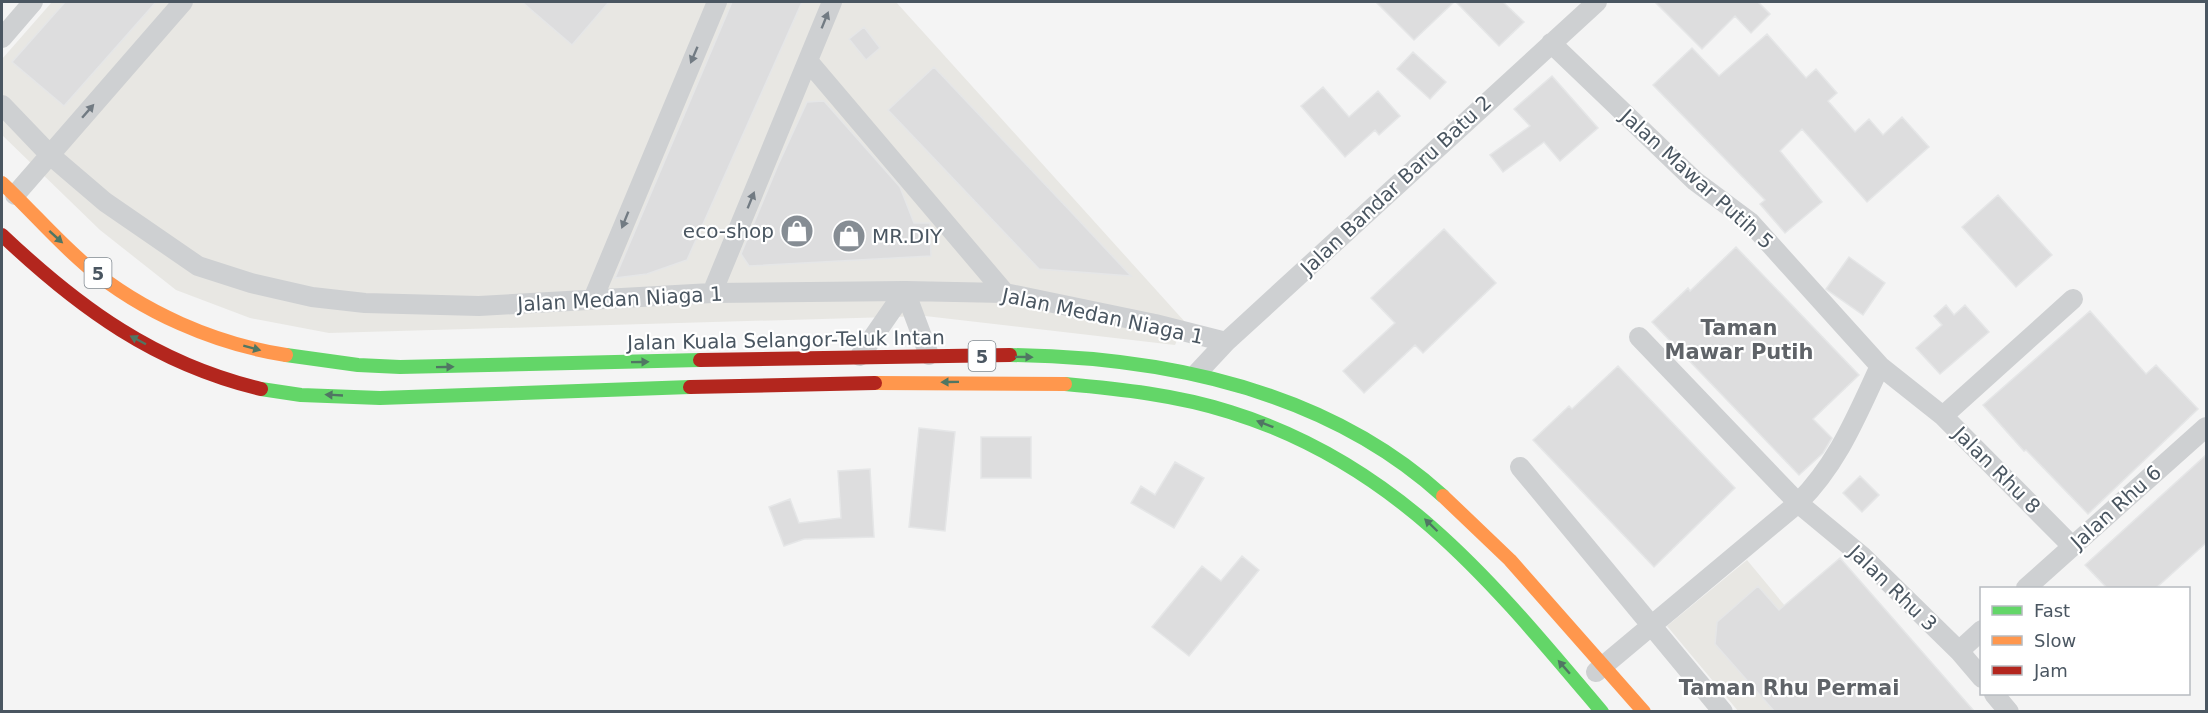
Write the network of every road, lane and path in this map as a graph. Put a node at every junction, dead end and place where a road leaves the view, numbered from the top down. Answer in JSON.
{"nodes":[{"id":1,"x":33,"y":2,"type":"edge"},
{"id":2,"x":183,"y":2,"type":"edge"},
{"id":3,"x":717,"y":2,"type":"edge"},
{"id":4,"x":832,"y":2,"type":"edge"},
{"id":5,"x":1597,"y":2,"type":"edge"},
{"id":6,"x":2,"y":38,"type":"edge"},
{"id":7,"x":1551,"y":43,"type":"junction"},
{"id":8,"x":808,"y":61,"type":"junction"},
{"id":9,"x":2,"y":105,"type":"edge"},
{"id":10,"x":50,"y":155,"type":"junction"},
{"id":11,"x":7,"y":195,"type":"edge"},
{"id":12,"x":2,"y":235,"type":"edge"},
{"id":13,"x":24,"y":236,"type":"dead end"},
{"id":14,"x":64,"y":289,"type":"junction"},
{"id":15,"x":905,"y":291,"type":"junction"},
{"id":16,"x":712,"y":293,"type":"junction"},
{"id":17,"x":1005,"y":293,"type":"junction"},
{"id":18,"x":2073,"y":299,"type":"dead end"},
{"id":19,"x":593,"y":300,"type":"junction"},
{"id":20,"x":1639,"y":337,"type":"dead end"},
{"id":21,"x":1226,"y":342,"type":"junction"},
{"id":22,"x":929,"y":355,"type":"junction"},
{"id":23,"x":860,"y":356,"type":"junction"},
{"id":24,"x":1880,"y":366,"type":"junction"},
{"id":25,"x":1198,"y":372,"type":"junction"},
{"id":26,"x":1943,"y":416,"type":"junction"},
{"id":27,"x":2206,"y":427,"type":"edge"},
{"id":28,"x":1520,"y":467,"type":"dead end"},
{"id":29,"x":1798,"y":503,"type":"junction"},
{"id":30,"x":2072,"y":546,"type":"junction"},
{"id":31,"x":2027,"y":587,"type":"edge"},
{"id":32,"x":1651,"y":625,"type":"junction"},
{"id":33,"x":1980,"y":632,"type":"edge"},
{"id":34,"x":1959,"y":651,"type":"junction"},
{"id":35,"x":1604,"y":666,"type":"junction"},
{"id":36,"x":1980,"y":676,"type":"edge"},
{"id":37,"x":1579,"y":684,"type":"junction"},
{"id":38,"x":1996,"y":695,"type":"edge"},
{"id":39,"x":1602,"y":711,"type":"edge"},
{"id":40,"x":1644,"y":711,"type":"edge"},
{"id":41,"x":1723,"y":711,"type":"edge"},
{"id":42,"x":2009,"y":711,"type":"edge"}],
"edges":[{"from":1,"to":6,"type":"street"},
{"from":10,"to":2,"type":"street","one_way":true},
{"from":3,"to":19,"type":"street","one_way":true},
{"from":8,"to":4,"type":"street","one_way":true},
{"from":5,"to":7,"type":"street","name":"Jalan Bandar Baru Batu 2"},
{"from":7,"to":21,"type":"street","name":"Jalan Bandar Baru Batu 2"},
{"from":7,"to":24,"type":"street","name":"Jalan Mawar Putih 5"},
{"from":16,"to":8,"type":"street","one_way":true},
{"from":8,"to":17,"type":"street"},
{"from":9,"to":10,"type":"street","name":"Jalan Medan Niaga 1"},
{"from":10,"to":11,"type":"street"},
{"from":10,"to":19,"type":"street","name":"Jalan Medan Niaga 1"},
{"from":11,"to":23,"type":"highway","name":"Jalan Kuala Selangor-Teluk Intan","number":"5","one_way":true},
{"from":12,"to":14,"type":"highway","number":"5"},
{"from":13,"to":14,"type":"highway"},
{"from":37,"to":14,"type":"highway","number":"5","one_way":true},
{"from":15,"to":16,"type":"street","name":"Jalan Medan Niaga 1"},
{"from":15,"to":17,"type":"street","name":"Jalan Medan Niaga 1"},
{"from":15,"to":22,"type":"street"},
{"from":15,"to":23,"type":"street"},
{"from":16,"to":19,"type":"street","name":"Jalan Medan Niaga 1"},
{"from":17,"to":21,"type":"street","name":"Jalan Medan Niaga 1"},
{"from":18,"to":26,"type":"street","name":"Jalan Rhu 8"},
{"from":20,"to":29,"type":"street","name":"Jalan Rhu 3"},
{"from":21,"to":25,"type":"street","name":"Jalan Bandar Baru Batu 2"},
{"from":22,"to":23,"type":"highway","name":"Jalan Kuala Selangor-Teluk Intan","number":"5"},
{"from":22,"to":25,"type":"highway","name":"Jalan Kuala Selangor-Teluk Intan","number":"5","one_way":true},
{"from":24,"to":26,"type":"street","name":"Jalan Mawar Putih 5"},
{"from":24,"to":29,"type":"street"},
{"from":25,"to":35,"type":"highway","name":"Jalan Kuala Selangor-Teluk Intan","number":"5"},
{"from":26,"to":30,"type":"street","name":"Jalan Rhu 8"},
{"from":27,"to":30,"type":"street","name":"Jalan Rhu 6"},
{"from":28,"to":32,"type":"street"},
{"from":29,"to":32,"type":"street"},
{"from":29,"to":34,"type":"street","name":"Jalan Rhu 3"},
{"from":30,"to":31,"type":"street","name":"Jalan Rhu 6"},
{"from":32,"to":35,"type":"street"},
{"from":32,"to":41,"type":"street"},
{"from":33,"to":34,"type":"street"},
{"from":34,"to":36,"type":"street","name":"Jalan Rhu 3"},
{"from":35,"to":37,"type":"street"},
{"from":35,"to":40,"type":"highway","name":"Jalan Kuala Selangor-Teluk Intan","number":"5"},
{"from":37,"to":39,"type":"highway","number":"5"},
{"from":38,"to":42,"type":"street"}]}
